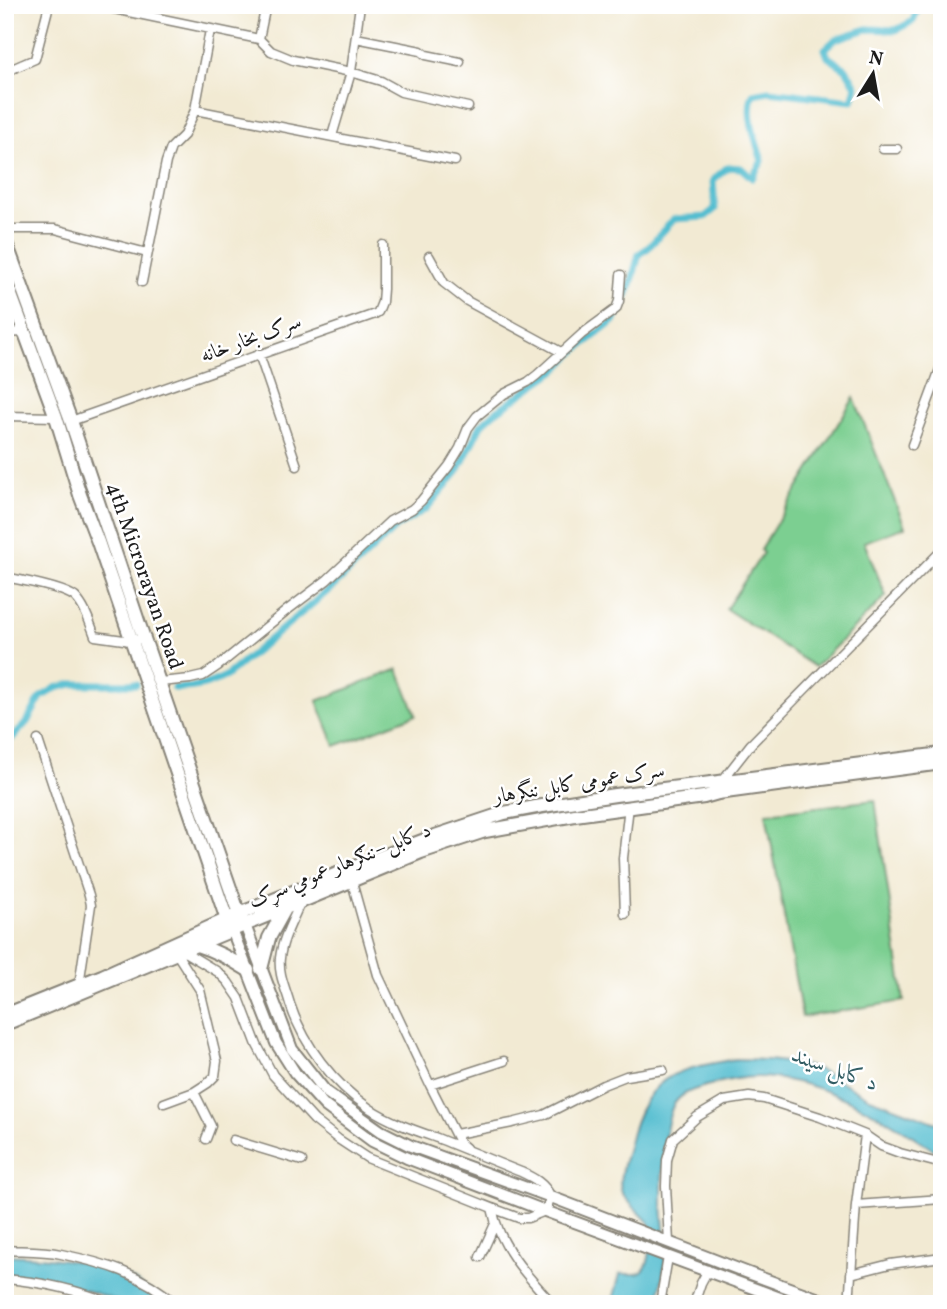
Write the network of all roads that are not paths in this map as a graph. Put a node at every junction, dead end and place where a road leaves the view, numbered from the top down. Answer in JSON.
{"nodes":[{"id":1,"x":49,"y":5,"type":"edge"},
{"id":2,"x":95,"y":5,"type":"edge"},
{"id":3,"x":266,"y":5,"type":"edge"},
{"id":4,"x":360,"y":5,"type":"edge"},
{"id":5,"x":138,"y":10,"type":"edge"},
{"id":6,"x":210,"y":30,"type":"junction"},
{"id":7,"x":356,"y":38,"type":"junction"},
{"id":8,"x":259,"y":39,"type":"junction"},
{"id":9,"x":460,"y":62,"type":"dead end"},
{"id":10,"x":5,"y":72,"type":"edge"},
{"id":11,"x":351,"y":72,"type":"junction"},
{"id":12,"x":468,"y":107,"type":"dead end"},
{"id":13,"x":195,"y":110,"type":"junction"},
{"id":14,"x":332,"y":136,"type":"junction"},
{"id":15,"x":883,"y":149,"type":"dead end"},
{"id":16,"x":897,"y":149,"type":"dead end"},
{"id":17,"x":455,"y":161,"type":"dead end"},
{"id":18,"x":5,"y":229,"type":"edge"},
{"id":19,"x":5,"y":240,"type":"edge"},
{"id":20,"x":383,"y":245,"type":"dead end"},
{"id":21,"x":148,"y":253,"type":"junction"},
{"id":22,"x":429,"y":256,"type":"dead end"},
{"id":23,"x":621,"y":275,"type":"dead end"},
{"id":24,"x":5,"y":279,"type":"edge"},
{"id":25,"x":142,"y":282,"type":"dead end"},
{"id":26,"x":8,"y":294,"type":"edge"},
{"id":27,"x":24,"y":332,"type":"junction"},
{"id":28,"x":5,"y":333,"type":"edge"},
{"id":29,"x":561,"y":352,"type":"junction"},
{"id":30,"x":258,"y":354,"type":"junction"},
{"id":31,"x":942,"y":365,"type":"edge"},
{"id":32,"x":5,"y":416,"type":"edge"},
{"id":33,"x":56,"y":417,"type":"junction"},
{"id":34,"x":71,"y":421,"type":"junction"},
{"id":35,"x":912,"y":445,"type":"dead end"},
{"id":36,"x":297,"y":466,"type":"dead end"},
{"id":37,"x":942,"y":550,"type":"edge"},
{"id":38,"x":5,"y":577,"type":"edge"},
{"id":39,"x":138,"y":640,"type":"junction"},
{"id":40,"x":160,"y":682,"type":"junction"},
{"id":41,"x":38,"y":740,"type":"dead end"},
{"id":42,"x":942,"y":754,"type":"edge"},
{"id":43,"x":942,"y":763,"type":"edge"},
{"id":44,"x":720,"y":787,"type":"junction"},
{"id":45,"x":629,"y":806,"type":"junction"},
{"id":46,"x":352,"y":882,"type":"junction"},
{"id":47,"x":300,"y":903,"type":"junction"},
{"id":48,"x":285,"y":909,"type":"junction"},
{"id":49,"x":625,"y":914,"type":"dead end"},
{"id":50,"x":236,"y":922,"type":"junction"},
{"id":51,"x":197,"y":945,"type":"junction"},
{"id":52,"x":180,"y":953,"type":"junction"},
{"id":53,"x":261,"y":969,"type":"junction"},
{"id":54,"x":248,"y":970,"type":"junction"},
{"id":55,"x":79,"y":985,"type":"junction"},
{"id":56,"x":5,"y":1015,"type":"edge"},
{"id":57,"x":5,"y":1024,"type":"edge"},
{"id":58,"x":504,"y":1061,"type":"dead end"},
{"id":59,"x":663,"y":1070,"type":"dead end"},
{"id":60,"x":430,"y":1085,"type":"junction"},
{"id":61,"x":194,"y":1092,"type":"junction"},
{"id":62,"x":164,"y":1103,"type":"dead end"},
{"id":63,"x":456,"y":1134,"type":"junction"},
{"id":64,"x":865,"y":1135,"type":"junction"},
{"id":65,"x":206,"y":1139,"type":"dead end"},
{"id":66,"x":233,"y":1139,"type":"dead end"},
{"id":67,"x":470,"y":1152,"type":"junction"},
{"id":68,"x":302,"y":1161,"type":"dead end"},
{"id":69,"x":942,"y":1164,"type":"edge"},
{"id":70,"x":551,"y":1196,"type":"junction"},
{"id":71,"x":942,"y":1199,"type":"edge"},
{"id":72,"x":856,"y":1205,"type":"junction"},
{"id":73,"x":492,"y":1208,"type":"junction"},
{"id":74,"x":545,"y":1211,"type":"junction"},
{"id":75,"x":495,"y":1224,"type":"junction"},
{"id":76,"x":668,"y":1242,"type":"junction"},
{"id":77,"x":5,"y":1250,"type":"edge"},
{"id":78,"x":480,"y":1257,"type":"dead end"},
{"id":79,"x":668,"y":1257,"type":"junction"},
{"id":80,"x":942,"y":1257,"type":"edge"},
{"id":81,"x":708,"y":1270,"type":"junction"},
{"id":82,"x":852,"y":1274,"type":"junction"},
{"id":83,"x":5,"y":1279,"type":"edge"},
{"id":84,"x":850,"y":1301,"type":"edge"},
{"id":85,"x":921,"y":1302,"type":"edge"},
{"id":86,"x":113,"y":1304,"type":"edge"},
{"id":87,"x":176,"y":1304,"type":"edge"},
{"id":88,"x":553,"y":1304,"type":"edge"},
{"id":89,"x":660,"y":1304,"type":"edge"},
{"id":90,"x":694,"y":1304,"type":"edge"},
{"id":91,"x":796,"y":1304,"type":"edge"},
{"id":92,"x":833,"y":1304,"type":"edge"}],
"edges":[{"from":1,"to":10,"type":"street"},
{"from":2,"to":5,"type":"street"},
{"from":3,"to":8,"type":"street"},
{"from":4,"to":7,"type":"street"},
{"from":5,"to":6,"type":"street"},
{"from":6,"to":8,"type":"street"},
{"from":6,"to":13,"type":"street"},
{"from":7,"to":9,"type":"street"},
{"from":7,"to":11,"type":"street"},
{"from":8,"to":11,"type":"street"},
{"from":11,"to":12,"type":"street"},
{"from":11,"to":14,"type":"street"},
{"from":13,"to":14,"type":"street"},
{"from":13,"to":21,"type":"street"},
{"from":14,"to":17,"type":"street"},
{"from":15,"to":16,"type":"street"},
{"from":18,"to":21,"type":"street"},
{"from":19,"to":34,"type":"main road","name":"4th Microrayan Road"},
{"from":20,"to":30,"type":"street","name":"سرک بخار خانه"},
{"from":21,"to":25,"type":"street"},
{"from":22,"to":29,"type":"street"},
{"from":23,"to":29,"type":"street"},
{"from":24,"to":26,"type":"main road","name":"4th Microrayan Road"},
{"from":26,"to":27,"type":"main road","name":"4th Microrayan Road"},
{"from":27,"to":28,"type":"street"},
{"from":27,"to":33,"type":"main road","name":"4th Microrayan Road"},
{"from":29,"to":40,"type":"street"},
{"from":30,"to":34,"type":"street","name":"سرک بخار خانه"},
{"from":30,"to":36,"type":"street"},
{"from":31,"to":35,"type":"street"},
{"from":32,"to":33,"type":"street"},
{"from":33,"to":39,"type":"main road","name":"4th Microrayan Road"},
{"from":34,"to":39,"type":"main road","name":"4th Microrayan Road"},
{"from":37,"to":44,"type":"street"},
{"from":38,"to":39,"type":"street"},
{"from":39,"to":40,"type":"main road","name":"4th Microrayan Road"},
{"from":39,"to":50,"type":"main road","name":"4th Microrayan Road"},
{"from":40,"to":50,"type":"main road","name":"4th Microrayan Road"},
{"from":41,"to":55,"type":"street"},
{"from":42,"to":44,"type":"main road","name":"سرک عمومی کابل ننگرهار"},
{"from":43,"to":44,"type":"main road"},
{"from":44,"to":45,"type":"main road","name":"د کابل–ننګرهار عمومي سړک"},
{"from":44,"to":50,"type":"main road","name":"سرک عمومی کابل ننگرهار"},
{"from":45,"to":46,"type":"main road","name":"د کابل–ننګرهار عمومي سړک"},
{"from":45,"to":49,"type":"street"},
{"from":46,"to":47,"type":"main road","name":"د کابل–ننګرهار عمومي سړک"},
{"from":46,"to":60,"type":"street"},
{"from":47,"to":48,"type":"main road","name":"د کابل–ننګرهار عمومي سړک"},
{"from":47,"to":67,"type":"street"},
{"from":48,"to":50,"type":"main road","name":"د کابل–ننګرهار عمومي سړک"},
{"from":48,"to":53,"type":"main road"},
{"from":50,"to":51,"type":"main road","name":"د کابل–ننګرهار عمومي سړک"},
{"from":50,"to":53,"type":"main road"},
{"from":50,"to":54,"type":"main road"},
{"from":50,"to":55,"type":"main road","name":"د کابل–ننګرهار عمومي سړک"},
{"from":51,"to":52,"type":"main road","name":"د کابل–ننګرهار عمومي سړک"},
{"from":51,"to":54,"type":"main road"},
{"from":52,"to":57,"type":"main road","name":"د کابل–ننګرهار عمومي سړک"},
{"from":52,"to":61,"type":"street"},
{"from":52,"to":73,"type":"street"},
{"from":53,"to":70,"type":"main road"},
{"from":54,"to":74,"type":"main road"},
{"from":55,"to":56,"type":"main road","name":"د کابل–ننګرهار عمومي سړک"},
{"from":58,"to":60,"type":"street"},
{"from":59,"to":63,"type":"street"},
{"from":60,"to":63,"type":"street"},
{"from":61,"to":62,"type":"street"},
{"from":61,"to":65,"type":"street"},
{"from":63,"to":67,"type":"street"},
{"from":64,"to":69,"type":"street"},
{"from":64,"to":72,"type":"street"},
{"from":64,"to":76,"type":"street"},
{"from":66,"to":68,"type":"street"},
{"from":67,"to":70,"type":"street"},
{"from":70,"to":74,"type":"street"},
{"from":70,"to":76,"type":"main road"},
{"from":71,"to":72,"type":"street"},
{"from":72,"to":82,"type":"street"},
{"from":73,"to":74,"type":"street"},
{"from":73,"to":75,"type":"street"},
{"from":74,"to":79,"type":"main road"},
{"from":75,"to":78,"type":"street"},
{"from":75,"to":88,"type":"street"},
{"from":76,"to":92,"type":"main road"},
{"from":77,"to":87,"type":"street"},
{"from":79,"to":81,"type":"main road"},
{"from":79,"to":89,"type":"street"},
{"from":80,"to":82,"type":"street"},
{"from":81,"to":90,"type":"street"},
{"from":81,"to":91,"type":"main road"},
{"from":82,"to":84,"type":"street"},
{"from":83,"to":86,"type":"street"},
{"from":84,"to":85,"type":"street"}]}
